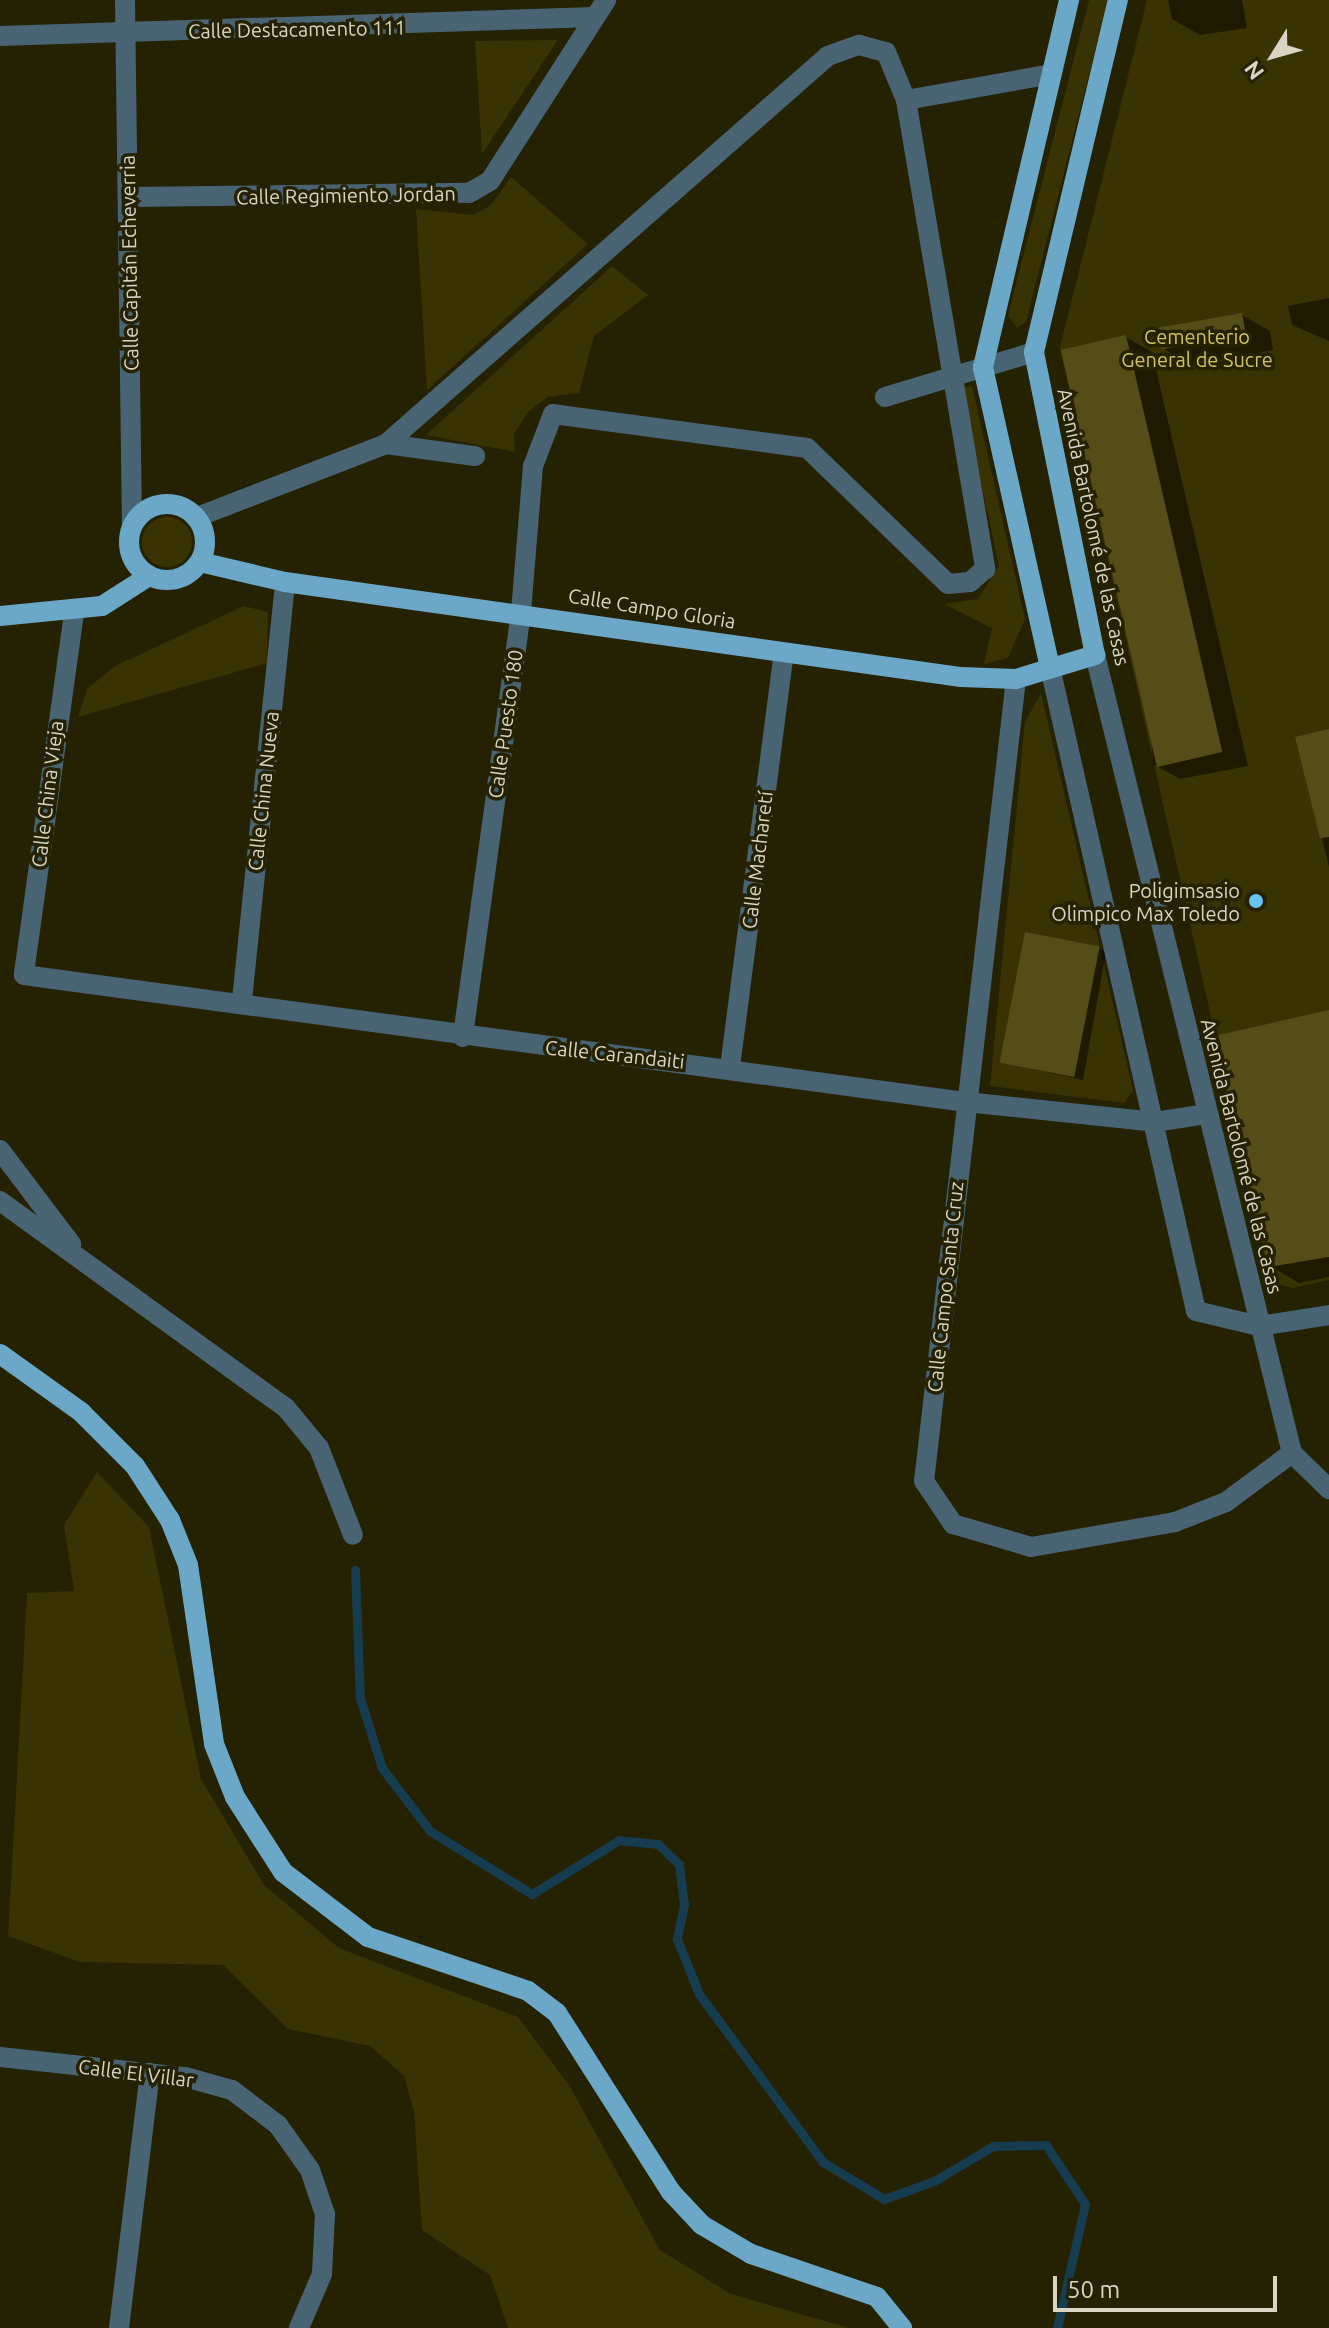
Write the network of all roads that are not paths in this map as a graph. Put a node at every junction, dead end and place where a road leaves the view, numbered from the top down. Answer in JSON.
{"nodes":[{"id":1,"x":125,"y":0,"type":"edge"},
{"id":2,"x":1069,"y":0,"type":"edge"},
{"id":3,"x":1118,"y":0,"type":"edge"},
{"id":4,"x":600,"y":8,"type":"edge"},
{"id":5,"x":126,"y":34,"type":"junction"},
{"id":6,"x":0,"y":36,"type":"edge"},
{"id":7,"x":1052,"y":74,"type":"junction"},
{"id":8,"x":906,"y":100,"type":"junction"},
{"id":9,"x":128,"y":197,"type":"junction"},
{"id":10,"x":1034,"y":352,"type":"junction"},
{"id":11,"x":983,"y":367,"type":"junction"},
{"id":12,"x":948,"y":377,"type":"junction"},
{"id":13,"x":885,"y":397,"type":"dead end"},
{"id":14,"x":386,"y":444,"type":"junction"},
{"id":15,"x":475,"y":456,"type":"dead end"},
{"id":16,"x":197,"y":517,"type":"junction"},
{"id":17,"x":132,"y":526,"type":"junction"},
{"id":18,"x":200,"y":562,"type":"junction"},
{"id":19,"x":149,"y":576,"type":"junction"},
{"id":20,"x":285,"y":582,"type":"junction"},
{"id":21,"x":521,"y":612,"type":"junction"},
{"id":22,"x":74,"y":613,"type":"junction"},
{"id":23,"x":0,"y":616,"type":"edge"},
{"id":24,"x":784,"y":653,"type":"junction"},
{"id":25,"x":1095,"y":655,"type":"junction"},
{"id":26,"x":1049,"y":663,"type":"junction"},
{"id":27,"x":1016,"y":679,"type":"junction"},
{"id":28,"x":24,"y":975,"type":"joint"},
{"id":29,"x":242,"y":1000,"type":"junction"},
{"id":30,"x":463,"y":1037,"type":"junction"},
{"id":31,"x":730,"y":1067,"type":"junction"},
{"id":32,"x":966,"y":1102,"type":"junction"},
{"id":33,"x":1207,"y":1114,"type":"junction"},
{"id":34,"x":1155,"y":1122,"type":"junction"},
{"id":35,"x":0,"y":1150,"type":"edge"},
{"id":36,"x":0,"y":1201,"type":"edge"},
{"id":37,"x":86,"y":1263,"type":"junction"},
{"id":38,"x":1329,"y":1315,"type":"edge"},
{"id":39,"x":1259,"y":1326,"type":"junction"},
{"id":40,"x":0,"y":1354,"type":"edge"},
{"id":41,"x":1292,"y":1453,"type":"junction"},
{"id":42,"x":1329,"y":1489,"type":"edge"},
{"id":43,"x":353,"y":1535,"type":"dead end"},
{"id":44,"x":0,"y":2057,"type":"edge"},
{"id":45,"x":150,"y":2073,"type":"junction"},
{"id":46,"x":119,"y":2328,"type":"edge"},
{"id":47,"x":299,"y":2328,"type":"edge"},
{"id":48,"x":902,"y":2328,"type":"edge"}],
"edges":[{"from":1,"to":5,"type":"street","name":"Calle Capitán Echeverria"},
{"from":2,"to":7,"type":"main road"},
{"from":3,"to":10,"type":"main road","name":"Avenida Bartolomé de las Casas"},
{"from":4,"to":5,"type":"street","name":"Calle Destacamento 111"},
{"from":4,"to":9,"type":"street","name":"Calle Regimiento Jordan"},
{"from":5,"to":6,"type":"street","name":"Calle Destacamento 111"},
{"from":5,"to":9,"type":"street","name":"Calle Capitán Echeverria"},
{"from":7,"to":8,"type":"street"},
{"from":7,"to":11,"type":"main road"},
{"from":8,"to":12,"type":"street"},
{"from":8,"to":14,"type":"street"},
{"from":9,"to":17,"type":"street","name":"Calle Capitán Echeverria"},
{"from":10,"to":11,"type":"street"},
{"from":10,"to":25,"type":"main road","name":"Avenida Bartolomé de las Casas"},
{"from":11,"to":12,"type":"street"},
{"from":11,"to":26,"type":"main road"},
{"from":12,"to":13,"type":"street"},
{"from":12,"to":21,"type":"street","name":"Calle Puesto 180"},
{"from":14,"to":15,"type":"street"},
{"from":14,"to":16,"type":"street"},
{"from":16,"to":17,"type":"main road"},
{"from":16,"to":18,"type":"main road"},
{"from":17,"to":19,"type":"main road"},
{"from":18,"to":19,"type":"main road"},
{"from":18,"to":20,"type":"main road","name":"Calle Campo Gloria"},
{"from":19,"to":22,"type":"main road"},
{"from":20,"to":21,"type":"main road","name":"Calle Campo Gloria"},
{"from":20,"to":29,"type":"street","name":"Calle China Nueva"},
{"from":21,"to":24,"type":"main road","name":"Calle Campo Gloria"},
{"from":21,"to":30,"type":"street","name":"Calle Puesto 180"},
{"from":22,"to":23,"type":"main road"},
{"from":22,"to":28,"type":"street","name":"Calle China Vieja"},
{"from":24,"to":27,"type":"main road","name":"Calle Campo Gloria"},
{"from":24,"to":31,"type":"street","name":"Calle Macharetí"},
{"from":25,"to":26,"type":"main road"},
{"from":25,"to":33,"type":"street","name":"Avenida Bartolomé de las Casas"},
{"from":26,"to":27,"type":"main road"},
{"from":26,"to":34,"type":"street"},
{"from":27,"to":32,"type":"street","name":"Calle Campo Santa Cruz"},
{"from":28,"to":29,"type":"street","name":"Calle Carandaiti"},
{"from":29,"to":30,"type":"street","name":"Calle Carandaiti"},
{"from":30,"to":31,"type":"street","name":"Calle Carandaiti"},
{"from":31,"to":32,"type":"street","name":"Calle Carandaiti"},
{"from":32,"to":34,"type":"street","name":"Calle Carandaiti"},
{"from":32,"to":41,"type":"street","name":"Calle Campo Santa Cruz"},
{"from":33,"to":34,"type":"street","name":"Calle Carandaiti"},
{"from":33,"to":39,"type":"street","name":"Avenida Bartolomé de las Casas"},
{"from":34,"to":39,"type":"street"},
{"from":35,"to":37,"type":"street"},
{"from":36,"to":37,"type":"street"},
{"from":37,"to":43,"type":"street"},
{"from":38,"to":39,"type":"street"},
{"from":39,"to":41,"type":"street","name":"Avenida Bartolomé de las Casas"},
{"from":40,"to":48,"type":"main road"},
{"from":41,"to":42,"type":"street"},
{"from":44,"to":45,"type":"street","name":"Calle El Villar"},
{"from":45,"to":46,"type":"street"},
{"from":45,"to":47,"type":"street","name":"Calle El Villar"}]}
